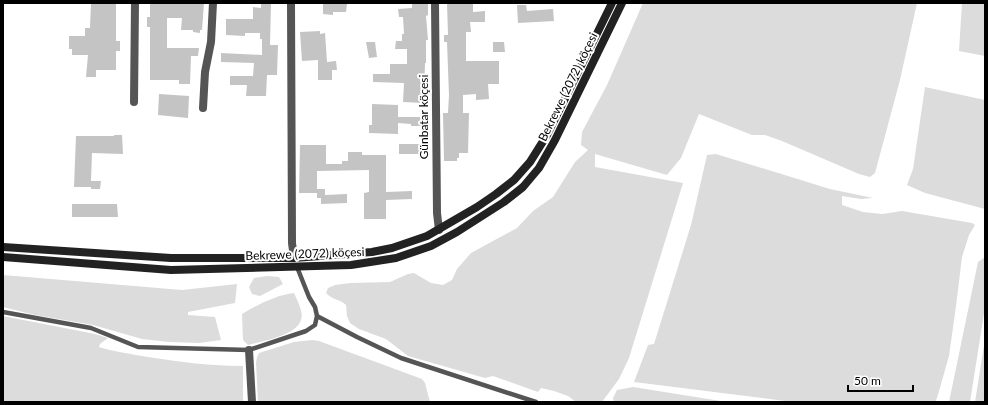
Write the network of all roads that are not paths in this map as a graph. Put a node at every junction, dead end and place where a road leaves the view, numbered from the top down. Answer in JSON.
{"nodes":[{"id":1,"x":135,"y":3,"type":"edge"},
{"id":2,"x":213,"y":3,"type":"edge"},
{"id":3,"x":291,"y":3,"type":"edge"},
{"id":4,"x":435,"y":3,"type":"edge"},
{"id":5,"x":612,"y":3,"type":"edge"},
{"id":6,"x":622,"y":3,"type":"edge"},
{"id":7,"x":134,"y":102,"type":"dead end"},
{"id":8,"x":203,"y":108,"type":"dead end"},
{"id":9,"x":439,"y":230,"type":"junction"},
{"id":10,"x":3,"y":247,"type":"edge"},
{"id":11,"x":3,"y":258,"type":"edge"},
{"id":12,"x":294,"y":258,"type":"junction"},
{"id":13,"x":297,"y":267,"type":"junction"},
{"id":14,"x":3,"y":312,"type":"edge"},
{"id":15,"x":317,"y":316,"type":"junction"},
{"id":16,"x":249,"y":350,"type":"junction"},
{"id":17,"x":252,"y":402,"type":"edge"},
{"id":18,"x":536,"y":402,"type":"edge"}],
"edges":[{"from":1,"to":7,"type":"street"},
{"from":2,"to":8,"type":"street"},
{"from":3,"to":12,"type":"street"},
{"from":4,"to":9,"type":"street","name":"Günbatar köçesi"},
{"from":5,"to":9,"type":"main road","name":"Bekrewe (2072) köçesi"},
{"from":6,"to":13,"type":"main road","name":"Bekrewe (2072) köçesi"},
{"from":9,"to":12,"type":"main road","name":"Bekrewe (2072) köçesi"},
{"from":10,"to":12,"type":"main road","name":"Bekrewe (2072) köçesi"},
{"from":11,"to":13,"type":"main road","name":"Bekrewe (2072) köçesi"},
{"from":13,"to":15,"type":"lane"},
{"from":14,"to":16,"type":"lane"},
{"from":15,"to":16,"type":"lane"},
{"from":15,"to":18,"type":"lane"},
{"from":16,"to":17,"type":"street"}]}
